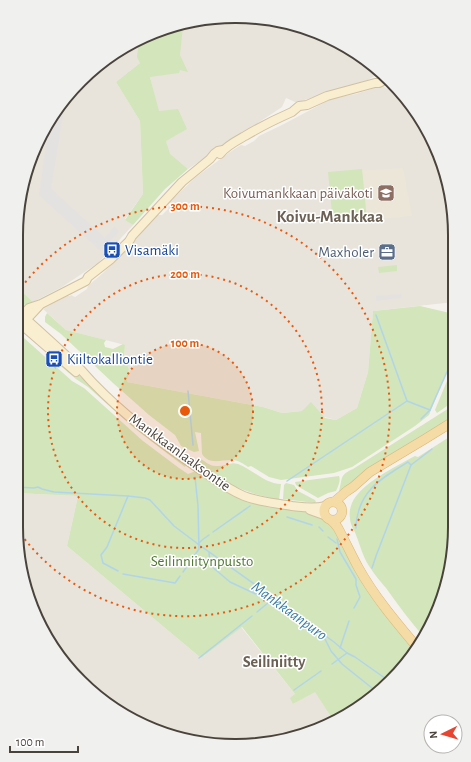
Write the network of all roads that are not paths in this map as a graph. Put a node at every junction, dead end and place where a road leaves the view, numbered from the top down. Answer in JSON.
{"nodes":[{"id":1,"x":380,"y":79,"type":"edge"},
{"id":2,"x":382,"y":82,"type":"edge"},
{"id":3,"x":375,"y":83,"type":"junction"},
{"id":4,"x":23,"y":319,"type":"edge"},
{"id":5,"x":23,"y":323,"type":"edge"},
{"id":6,"x":448,"y":425,"type":"edge"},
{"id":7,"x":338,"y":504,"type":"junction"},
{"id":8,"x":330,"y":515,"type":"junction"},
{"id":9,"x":413,"y":643,"type":"edge"}],
"edges":[{"from":1,"to":3,"type":"street"},
{"from":2,"to":3,"type":"street"},
{"from":3,"to":4,"type":"street"},
{"from":5,"to":8,"type":"street","name":"Mankkaanlaaksontie"},
{"from":6,"to":7,"type":"main road"},
{"from":7,"to":8,"type":"main road"},
{"from":7,"to":8,"type":"main road"},
{"from":8,"to":9,"type":"main road"}]}
